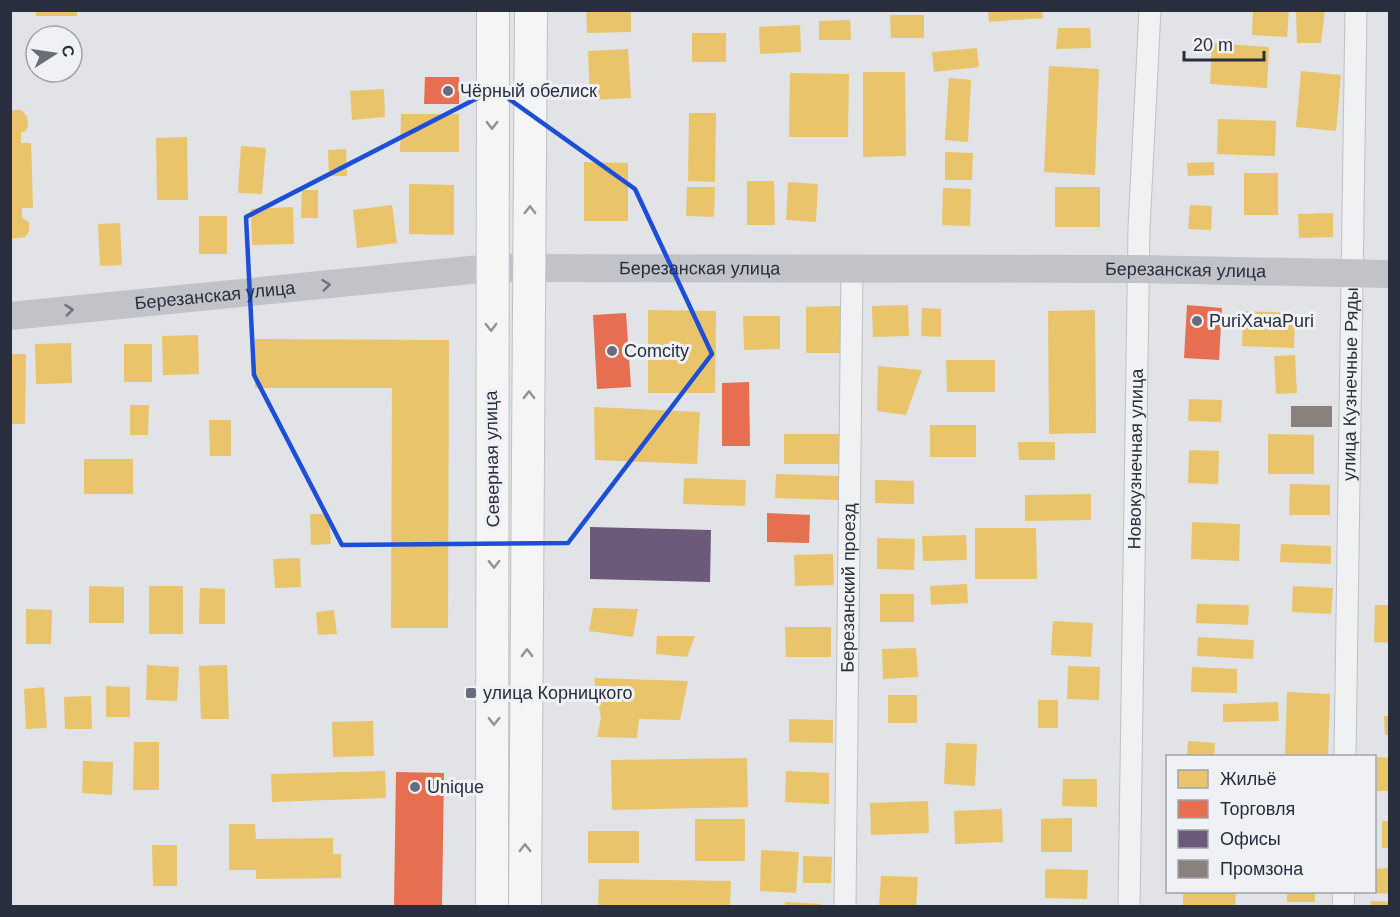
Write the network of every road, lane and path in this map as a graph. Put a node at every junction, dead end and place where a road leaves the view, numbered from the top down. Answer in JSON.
{"nodes":[{"id":1,"x":493,"y":10,"type":"edge"},
{"id":2,"x":531,"y":10,"type":"edge"},
{"id":3,"x":1150,"y":10,"type":"edge"},
{"id":4,"x":1356,"y":10,"type":"edge"},
{"id":5,"x":491,"y":268,"type":"junction"},
{"id":6,"x":530,"y":268,"type":"junction"},
{"id":7,"x":852,"y":269,"type":"junction"},
{"id":8,"x":1138,"y":269,"type":"junction"},
{"id":9,"x":1352,"y":273,"type":"junction"},
{"id":10,"x":1389,"y":274,"type":"edge"},
{"id":11,"x":10,"y":316,"type":"edge"},
{"id":12,"x":1346,"y":755,"type":"edge"},
{"id":13,"x":492,"y":906,"type":"edge"},
{"id":14,"x":525,"y":906,"type":"edge"},
{"id":15,"x":845,"y":906,"type":"edge"},
{"id":16,"x":1129,"y":906,"type":"edge"}],
"edges":[{"from":1,"to":5,"type":"main road","name":"Северная улица","one_way":true},
{"from":6,"to":2,"type":"main road","name":"Северная улица","one_way":true},
{"from":3,"to":8,"type":"street","name":"Новокузнечная улица"},
{"from":4,"to":9,"type":"street","name":"улица Кузнечные Ряды"},
{"from":5,"to":6,"type":"street","name":"Березанская улица"},
{"from":11,"to":5,"type":"street","name":"Березанская улица","one_way":true},
{"from":5,"to":13,"type":"main road","name":"Северная улица","one_way":true},
{"from":6,"to":7,"type":"street","name":"Березанская улица"},
{"from":14,"to":6,"type":"main road","name":"Северная улица","one_way":true},
{"from":7,"to":8,"type":"street","name":"Березанская улица"},
{"from":7,"to":15,"type":"street","name":"Березанский проезд"},
{"from":8,"to":9,"type":"street","name":"Березанская улица"},
{"from":8,"to":16,"type":"street","name":"Новокузнечная улица"},
{"from":9,"to":10,"type":"street","name":"Березанская улица"},
{"from":9,"to":12,"type":"street","name":"улица Кузнечные Ряды"}]}
